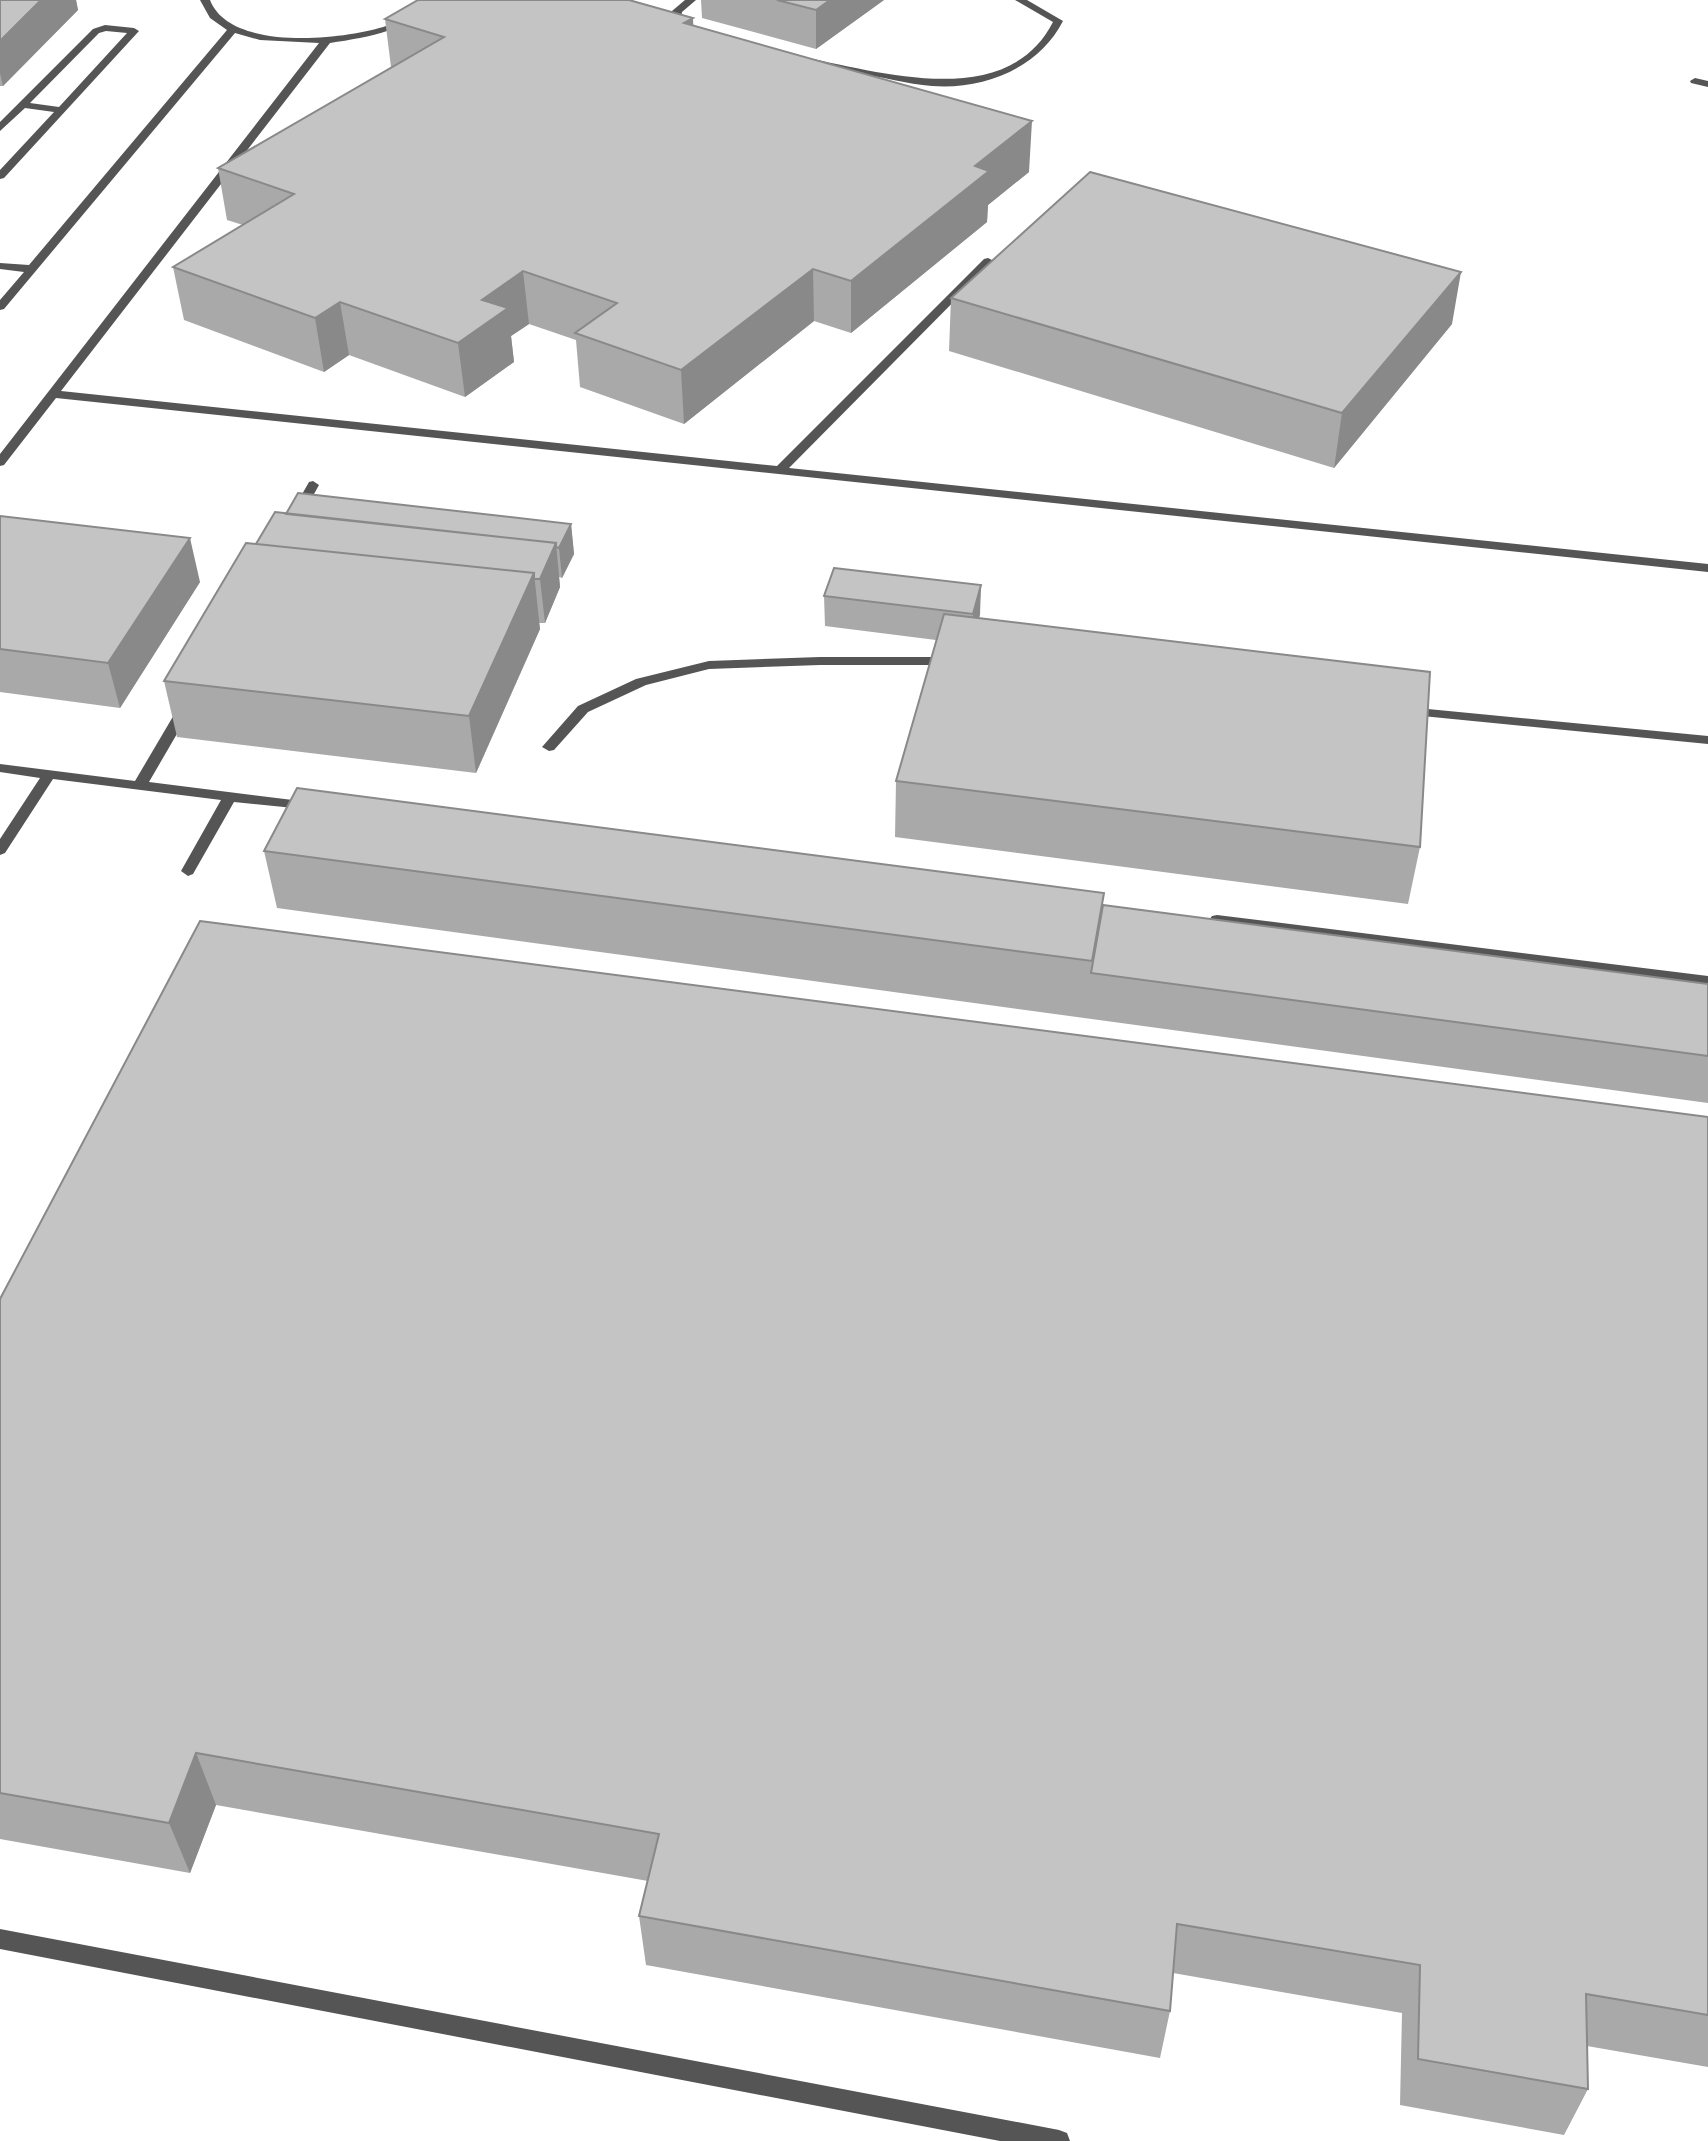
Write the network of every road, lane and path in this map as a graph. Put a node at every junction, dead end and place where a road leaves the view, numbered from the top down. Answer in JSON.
{"nodes":[{"id":1,"x":205,"y":0,"type":"edge"},
{"id":2,"x":434,"y":0,"type":"edge"},
{"id":3,"x":691,"y":0,"type":"edge"},
{"id":4,"x":1020,"y":0,"type":"edge"},
{"id":5,"x":233,"y":29,"type":"junction"},
{"id":6,"x":699,"y":36,"type":"edge"},
{"id":7,"x":326,"y":41,"type":"junction"},
{"id":8,"x":783,"y":57,"type":"edge"},
{"id":9,"x":1695,"y":81,"type":"dead end"},
{"id":10,"x":1708,"y":84,"type":"edge"},
{"id":11,"x":22,"y":105,"type":"junction"},
{"id":12,"x":61,"y":110,"type":"junction"},
{"id":13,"x":0,"y":128,"type":"edge"},
{"id":14,"x":0,"y":176,"type":"edge"},
{"id":15,"x":988,"y":261,"type":"edge"},
{"id":16,"x":0,"y":266,"type":"edge"},
{"id":17,"x":32,"y":269,"type":"junction"},
{"id":18,"x":0,"y":307,"type":"edge"},
{"id":19,"x":53,"y":394,"type":"junction"},
{"id":20,"x":0,"y":462,"type":"edge"},
{"id":21,"x":780,"y":470,"type":"junction"},
{"id":22,"x":313,"y":485,"type":"dead end"},
{"id":23,"x":290,"y":526,"type":"edge"},
{"id":24,"x":1708,"y":568,"type":"edge"},
{"id":25,"x":968,"y":661,"type":"edge"},
{"id":26,"x":195,"y":690,"type":"edge"},
{"id":27,"x":1386,"y":708,"type":"edge"},
{"id":28,"x":1708,"y":740,"type":"edge"},
{"id":29,"x":549,"y":747,"type":"dead end"},
{"id":30,"x":0,"y":768,"type":"edge"},
{"id":31,"x":49,"y":774,"type":"junction"},
{"id":32,"x":140,"y":785,"type":"junction"},
{"id":33,"x":230,"y":797,"type":"junction"},
{"id":34,"x":324,"y":808,"type":"edge"},
{"id":35,"x":1,"y":847,"type":"edge"},
{"id":36,"x":188,"y":871,"type":"dead end"},
{"id":37,"x":1205,"y":918,"type":"edge"},
{"id":38,"x":1708,"y":981,"type":"edge"},
{"id":39,"x":0,"y":1939,"type":"edge"},
{"id":40,"x":1059,"y":2141,"type":"edge"}],
"edges":[{"from":1,"to":5,"type":"lane"},
{"from":2,"to":7,"type":"lane"},
{"from":3,"to":6,"type":"lane"},
{"from":4,"to":8,"type":"lane"},
{"from":5,"to":7,"type":"lane"},
{"from":5,"to":17,"type":"lane"},
{"from":7,"to":19,"type":"lane"},
{"from":9,"to":10,"type":"lane"},
{"from":11,"to":12,"type":"lane"},
{"from":11,"to":12,"type":"lane"},
{"from":11,"to":13,"type":"lane"},
{"from":12,"to":14,"type":"lane"},
{"from":15,"to":21,"type":"lane"},
{"from":16,"to":17,"type":"lane"},
{"from":17,"to":18,"type":"lane"},
{"from":19,"to":20,"type":"lane"},
{"from":19,"to":21,"type":"lane"},
{"from":21,"to":24,"type":"lane"},
{"from":22,"to":23,"type":"lane"},
{"from":25,"to":29,"type":"lane"},
{"from":26,"to":32,"type":"lane"},
{"from":27,"to":28,"type":"lane"},
{"from":30,"to":31,"type":"lane"},
{"from":31,"to":32,"type":"lane"},
{"from":31,"to":35,"type":"lane"},
{"from":32,"to":33,"type":"lane"},
{"from":33,"to":34,"type":"lane"},
{"from":33,"to":36,"type":"lane"},
{"from":37,"to":38,"type":"lane"},
{"from":39,"to":40,"type":"lane"}]}
